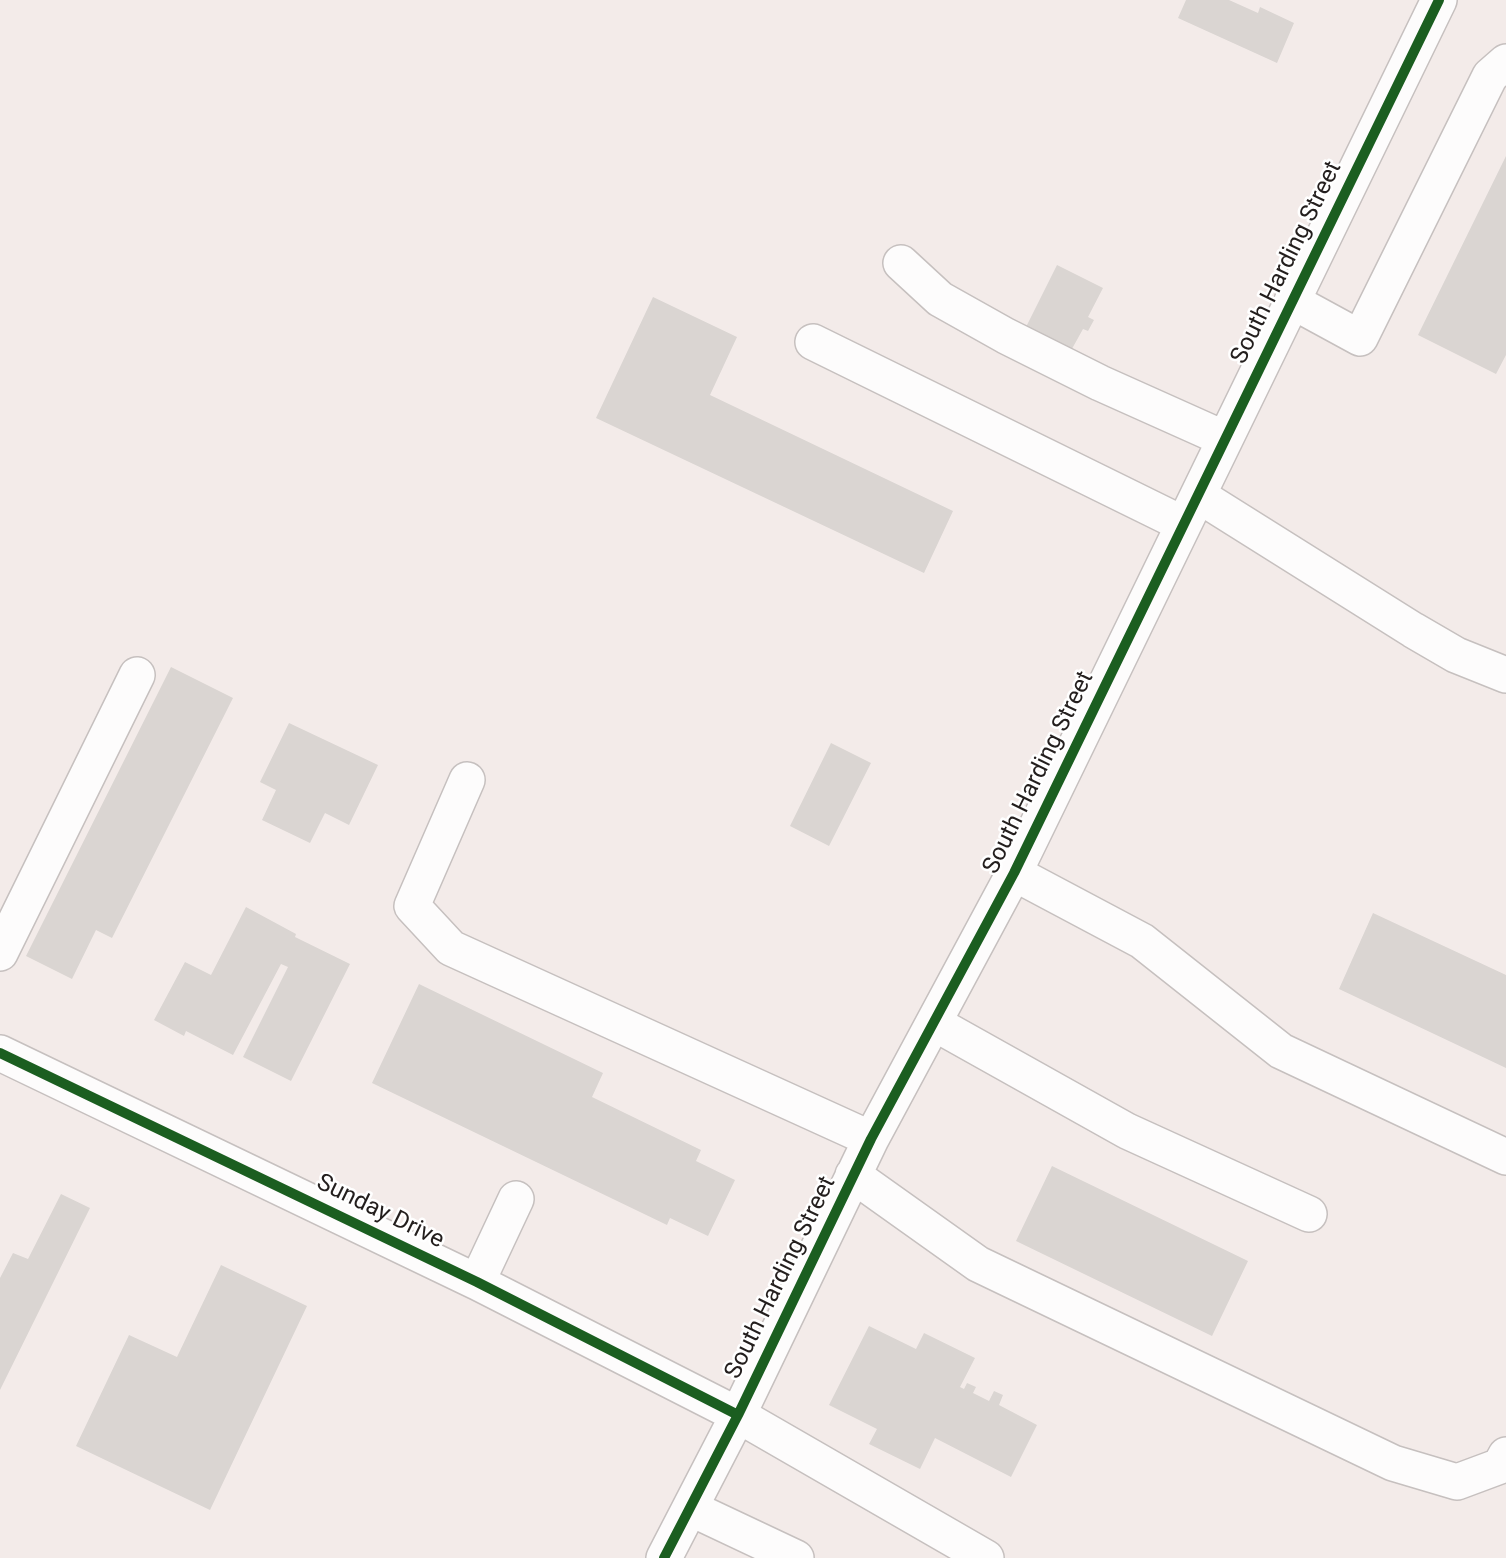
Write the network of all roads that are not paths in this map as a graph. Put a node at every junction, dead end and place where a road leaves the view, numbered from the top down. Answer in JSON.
{"nodes":[{"id":1,"x":1439,"y":0,"type":"edge"},
{"id":2,"x":1506,"y":62,"type":"edge"},
{"id":3,"x":901,"y":262,"type":"dead end"},
{"id":4,"x":1292,"y":301,"type":"junction"},
{"id":5,"x":813,"y":342,"type":"dead end"},
{"id":6,"x":1225,"y":439,"type":"junction"},
{"id":7,"x":1191,"y":509,"type":"junction"},
{"id":8,"x":1506,"y":675,"type":"edge"},
{"id":9,"x":137,"y":676,"type":"dead end"},
{"id":10,"x":467,"y":780,"type":"dead end"},
{"id":11,"x":1014,"y":873,"type":"junction"},
{"id":12,"x":0,"y":953,"type":"edge"},
{"id":13,"x":933,"y":1023,"type":"junction"},
{"id":14,"x":0,"y":1053,"type":"edge"},
{"id":15,"x":871,"y":1139,"type":"junction"},
{"id":16,"x":1506,"y":1157,"type":"edge"},
{"id":17,"x":853,"y":1175,"type":"junction"},
{"id":18,"x":516,"y":1199,"type":"dead end"},
{"id":19,"x":1309,"y":1214,"type":"dead end"},
{"id":20,"x":477,"y":1282,"type":"junction"},
{"id":21,"x":738,"y":1415,"type":"junction"},
{"id":22,"x":1506,"y":1455,"type":"edge"},
{"id":23,"x":690,"y":1508,"type":"junction"},
{"id":24,"x":664,"y":1558,"type":"edge"},
{"id":25,"x":796,"y":1558,"type":"edge"},
{"id":26,"x":986,"y":1558,"type":"edge"}],
"edges":[{"from":1,"to":4,"type":"street","name":"South Harding Street"},
{"from":2,"to":4,"type":"street"},
{"from":3,"to":6,"type":"street"},
{"from":4,"to":6,"type":"street","name":"South Harding Street"},
{"from":5,"to":7,"type":"street"},
{"from":6,"to":7,"type":"street","name":"South Harding Street"},
{"from":7,"to":8,"type":"street"},
{"from":7,"to":11,"type":"street","name":"South Harding Street"},
{"from":9,"to":12,"type":"street"},
{"from":10,"to":15,"type":"street"},
{"from":11,"to":13,"type":"street","name":"South Harding Street"},
{"from":11,"to":16,"type":"street"},
{"from":13,"to":15,"type":"street","name":"South Harding Street"},
{"from":13,"to":19,"type":"street"},
{"from":14,"to":20,"type":"street","name":"Sunday Drive"},
{"from":15,"to":17,"type":"street","name":"South Harding Street"},
{"from":17,"to":21,"type":"street","name":"South Harding Street"},
{"from":17,"to":22,"type":"street"},
{"from":18,"to":20,"type":"street"},
{"from":20,"to":21,"type":"street","name":"Sunday Drive"},
{"from":21,"to":23,"type":"street","name":"South Harding Street"},
{"from":21,"to":26,"type":"street","name":"Sunday Drive"},
{"from":23,"to":24,"type":"street","name":"South Harding Street"},
{"from":23,"to":25,"type":"street"}]}
